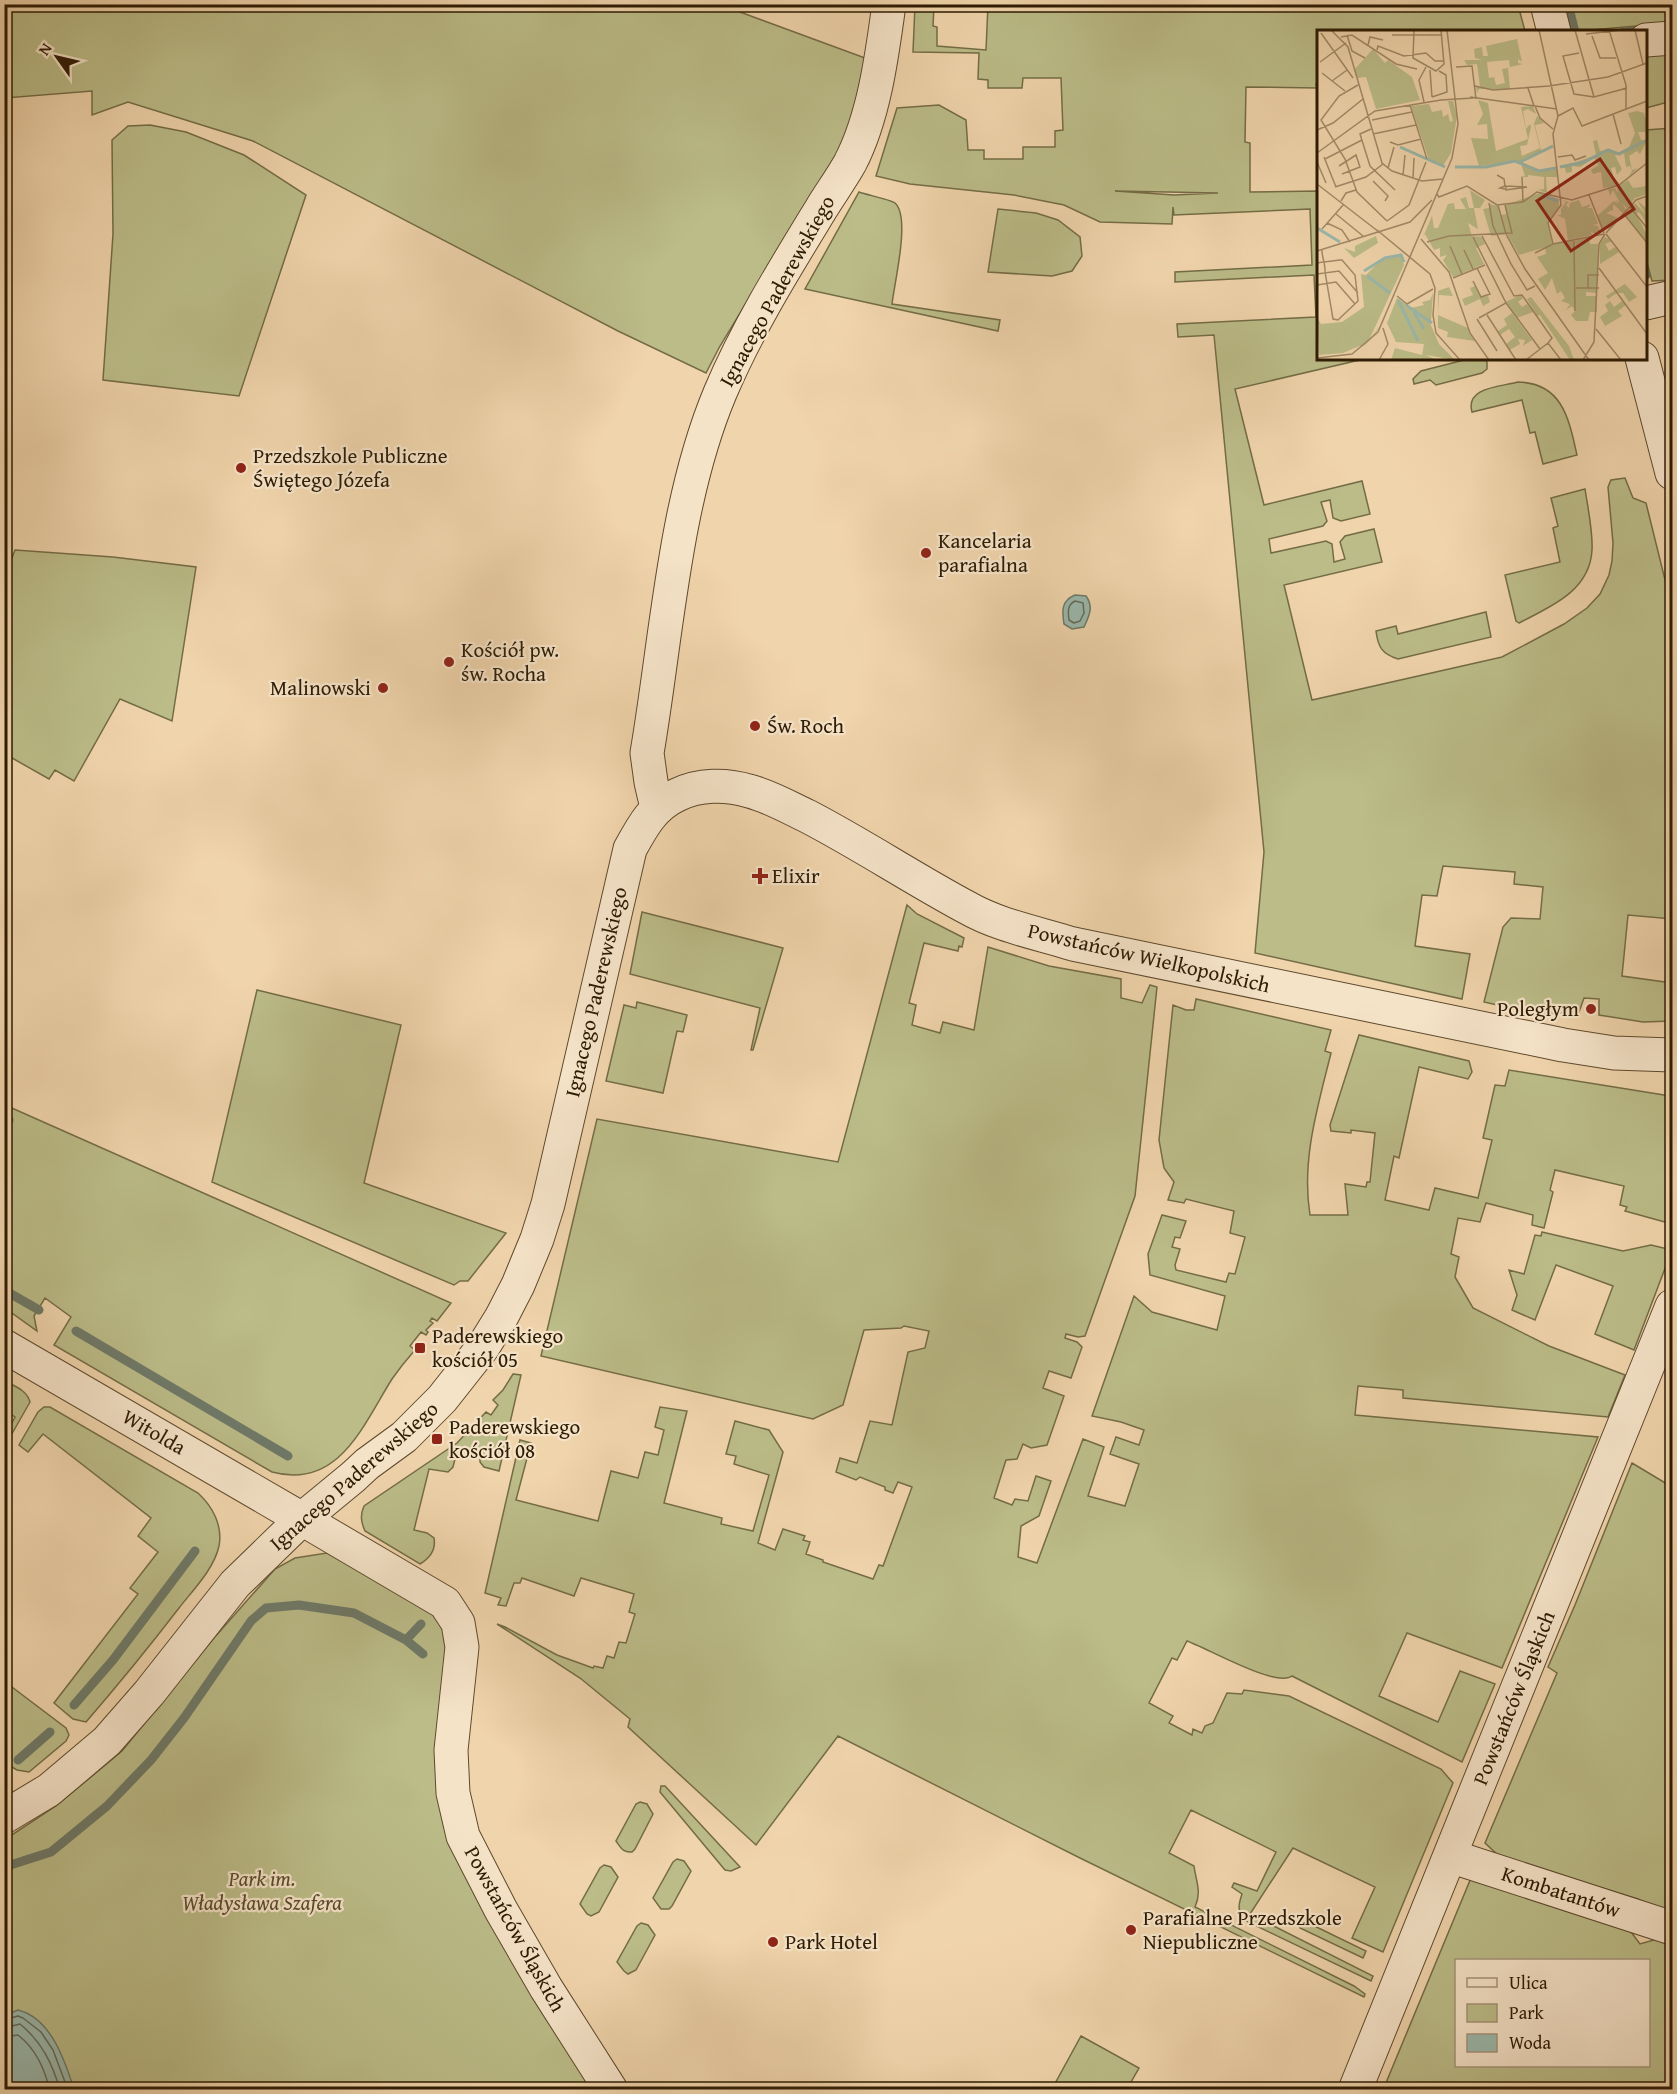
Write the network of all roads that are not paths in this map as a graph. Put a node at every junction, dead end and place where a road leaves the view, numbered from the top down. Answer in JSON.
{"nodes":[{"id":1,"x":889,"y":4,"type":"edge"},
{"id":2,"x":1547,"y":4,"type":"edge"},
{"id":3,"x":1554,"y":30,"type":"edge"},
{"id":4,"x":1672,"y":38,"type":"edge"},
{"id":5,"x":1647,"y":40,"type":"edge"},
{"id":6,"x":1672,"y":297,"type":"edge"},
{"id":7,"x":1647,"y":303,"type":"edge"},
{"id":8,"x":1643,"y":360,"type":"edge"},
{"id":9,"x":1672,"y":473,"type":"edge"},
{"id":10,"x":657,"y":808,"type":"junction"},
{"id":11,"x":1672,"y":1055,"type":"edge"},
{"id":12,"x":1672,"y":1306,"type":"edge"},
{"id":13,"x":4,"y":1346,"type":"edge"},
{"id":14,"x":302,"y":1519,"type":"junction"},
{"id":15,"x":4,"y":1817,"type":"edge"},
{"id":16,"x":1450,"y":1856,"type":"junction"},
{"id":17,"x":1672,"y":1928,"type":"edge"},
{"id":18,"x":611,"y":2090,"type":"edge"},
{"id":19,"x":1355,"y":2090,"type":"edge"}],
"edges":[{"from":1,"to":10,"type":"street","name":"Ignacego Paderewskiego"},
{"from":2,"to":3,"type":"street"},
{"from":4,"to":5,"type":"street"},
{"from":6,"to":7,"type":"street"},
{"from":8,"to":9,"type":"street"},
{"from":10,"to":11,"type":"street","name":"Powstańców Wielkopolskich"},
{"from":10,"to":14,"type":"street","name":"Ignacego Paderewskiego"},
{"from":12,"to":16,"type":"street","name":"Powstańców Śląskich"},
{"from":13,"to":14,"type":"street","name":"Witolda"},
{"from":14,"to":15,"type":"street","name":"Ignacego Paderewskiego"},
{"from":14,"to":18,"type":"street","name":"Powstańców Śląskich"},
{"from":16,"to":17,"type":"street","name":"Kombatantów"},
{"from":16,"to":19,"type":"street","name":"Powstańców Śląskich"}]}
